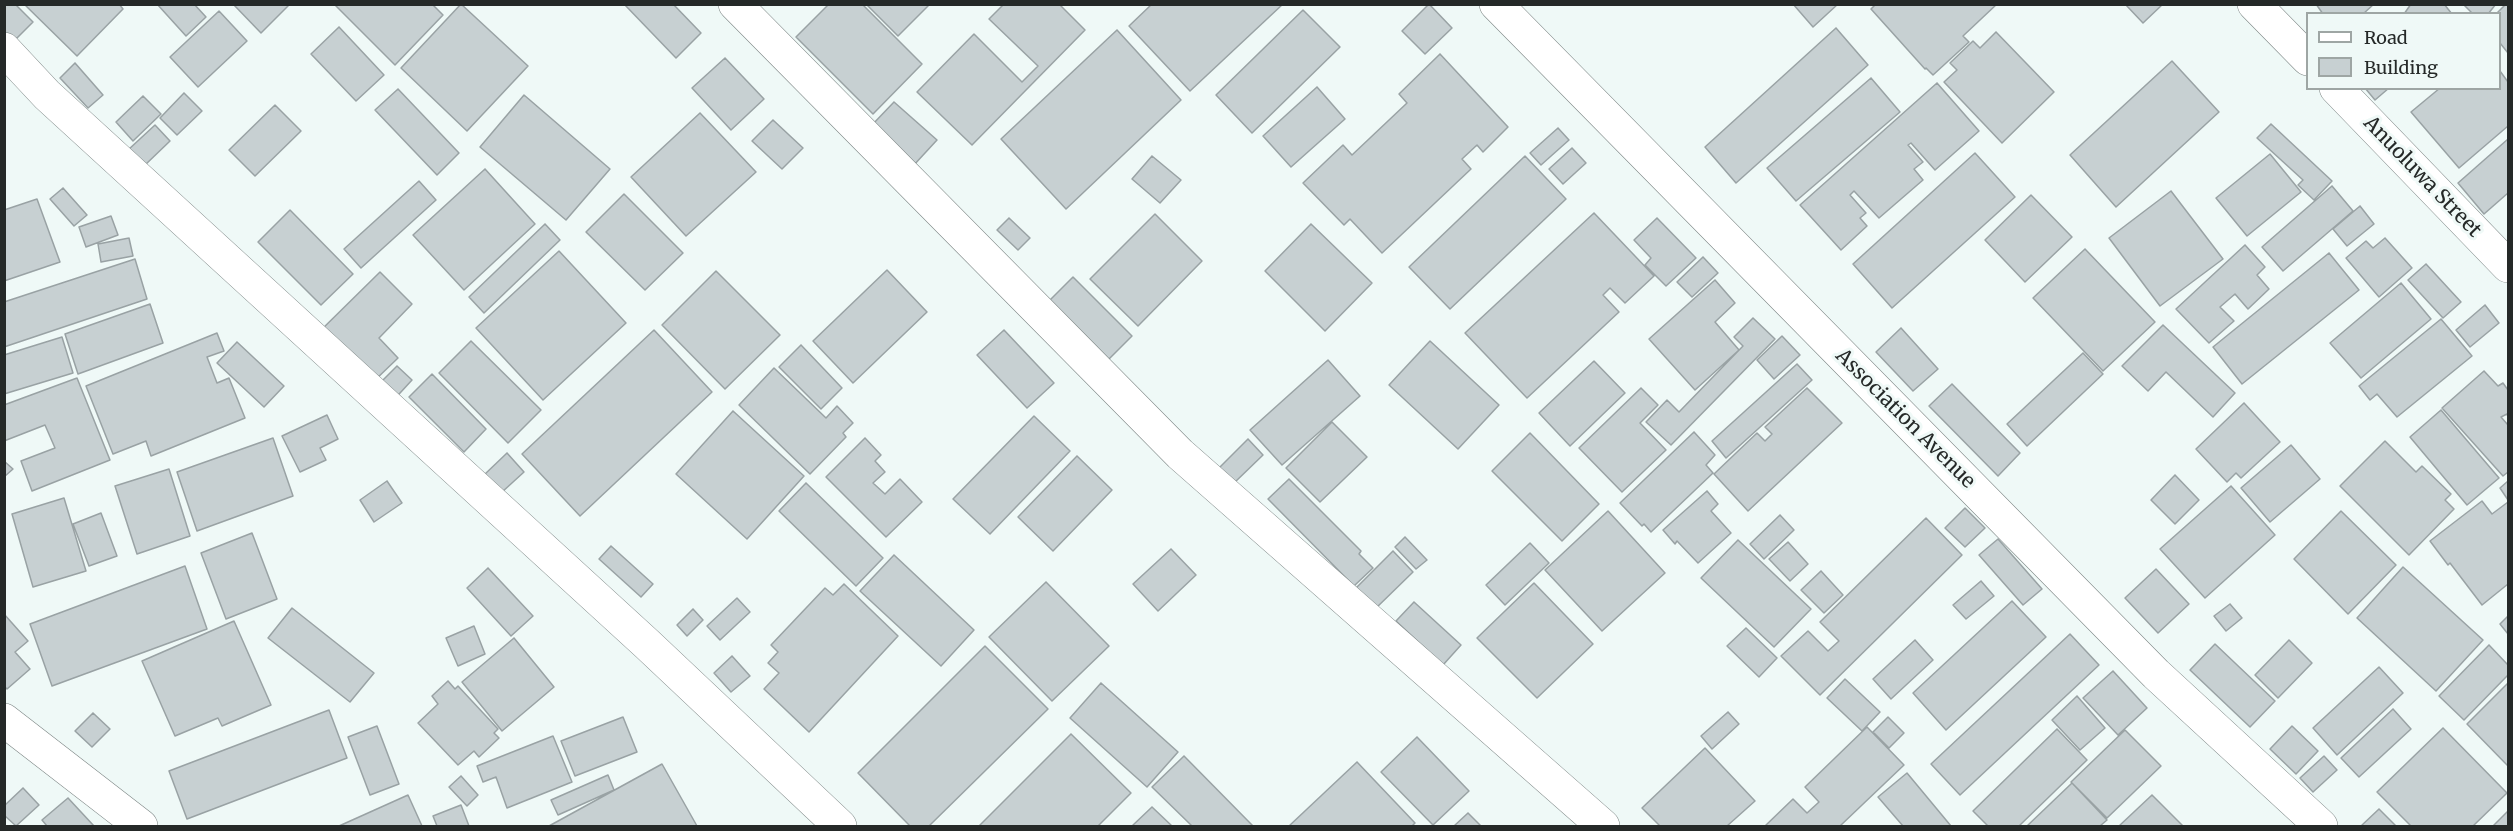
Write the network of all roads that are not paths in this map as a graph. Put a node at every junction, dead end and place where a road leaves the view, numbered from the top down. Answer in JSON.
{"nodes":[{"id":1,"x":735,"y":4,"type":"edge"},
{"id":2,"x":1496,"y":4,"type":"edge"},
{"id":3,"x":2254,"y":4,"type":"edge"},
{"id":4,"x":4,"y":50,"type":"edge"},
{"id":5,"x":2306,"y":58,"type":"edge"},
{"id":6,"x":2338,"y":90,"type":"edge"},
{"id":7,"x":2508,"y":266,"type":"edge"},
{"id":8,"x":4,"y":720,"type":"edge"},
{"id":9,"x":141,"y":826,"type":"edge"},
{"id":10,"x":840,"y":826,"type":"edge"},
{"id":11,"x":1603,"y":826,"type":"edge"},
{"id":12,"x":2321,"y":826,"type":"edge"}],
"edges":[{"from":1,"to":11,"type":"street"},
{"from":2,"to":12,"type":"street","name":"Association Avenue"},
{"from":3,"to":5,"type":"street"},
{"from":4,"to":10,"type":"street"},
{"from":6,"to":7,"type":"street","name":"Anuoluwa Street"},
{"from":8,"to":9,"type":"street"}]}
